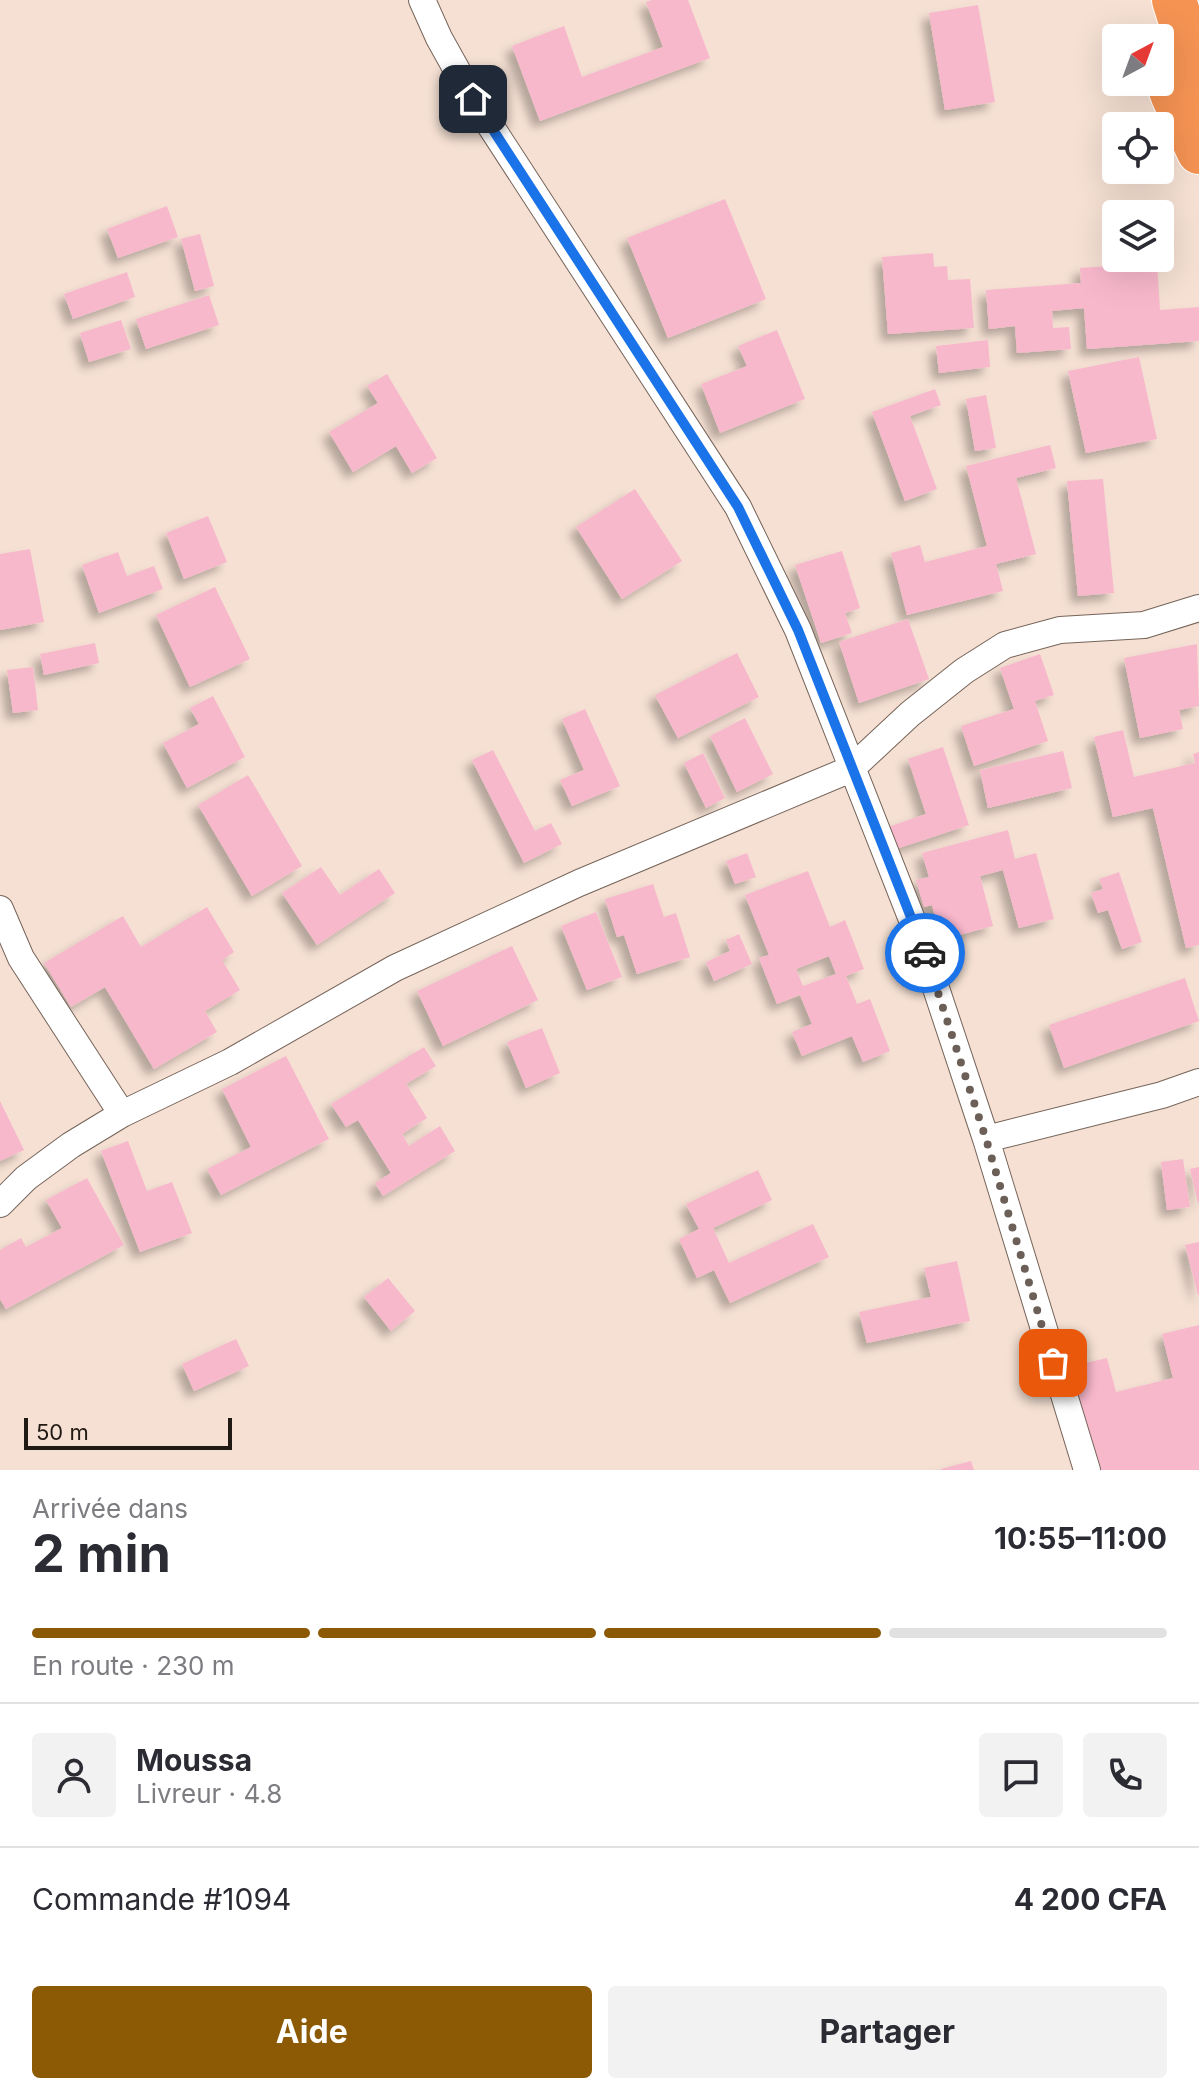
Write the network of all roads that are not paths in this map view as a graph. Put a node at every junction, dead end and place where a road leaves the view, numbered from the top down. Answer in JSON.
{"nodes":[{"id":1,"x":422,"y":0,"type":"edge"},
{"id":2,"x":1144,"y":0,"type":"edge"},
{"id":3,"x":1174,"y":0,"type":"edge"},
{"id":4,"x":1150,"y":24,"type":"edge"},
{"id":5,"x":1199,"y":79,"type":"edge"},
{"id":6,"x":1173,"y":96,"type":"edge"},
{"id":7,"x":1199,"y":152,"type":"edge"},
{"id":8,"x":1199,"y":608,"type":"edge"},
{"id":9,"x":851,"y":769,"type":"junction"},
{"id":10,"x":0,"y":909,"type":"edge"},
{"id":11,"x":1199,"y":1082,"type":"edge"},
{"id":12,"x":122,"y":1114,"type":"junction"},
{"id":13,"x":986,"y":1139,"type":"junction"},
{"id":14,"x":0,"y":1204,"type":"edge"},
{"id":15,"x":1087,"y":1470,"type":"edge"}],
"edges":[{"from":1,"to":9,"type":"street"},
{"from":2,"to":4,"type":"highway"},
{"from":3,"to":5,"type":"highway"},
{"from":6,"to":7,"type":"highway"},
{"from":8,"to":9,"type":"street"},
{"from":9,"to":12,"type":"street"},
{"from":9,"to":13,"type":"street"},
{"from":10,"to":12,"type":"street"},
{"from":11,"to":13,"type":"street"},
{"from":12,"to":14,"type":"street"},
{"from":13,"to":15,"type":"street"}]}
